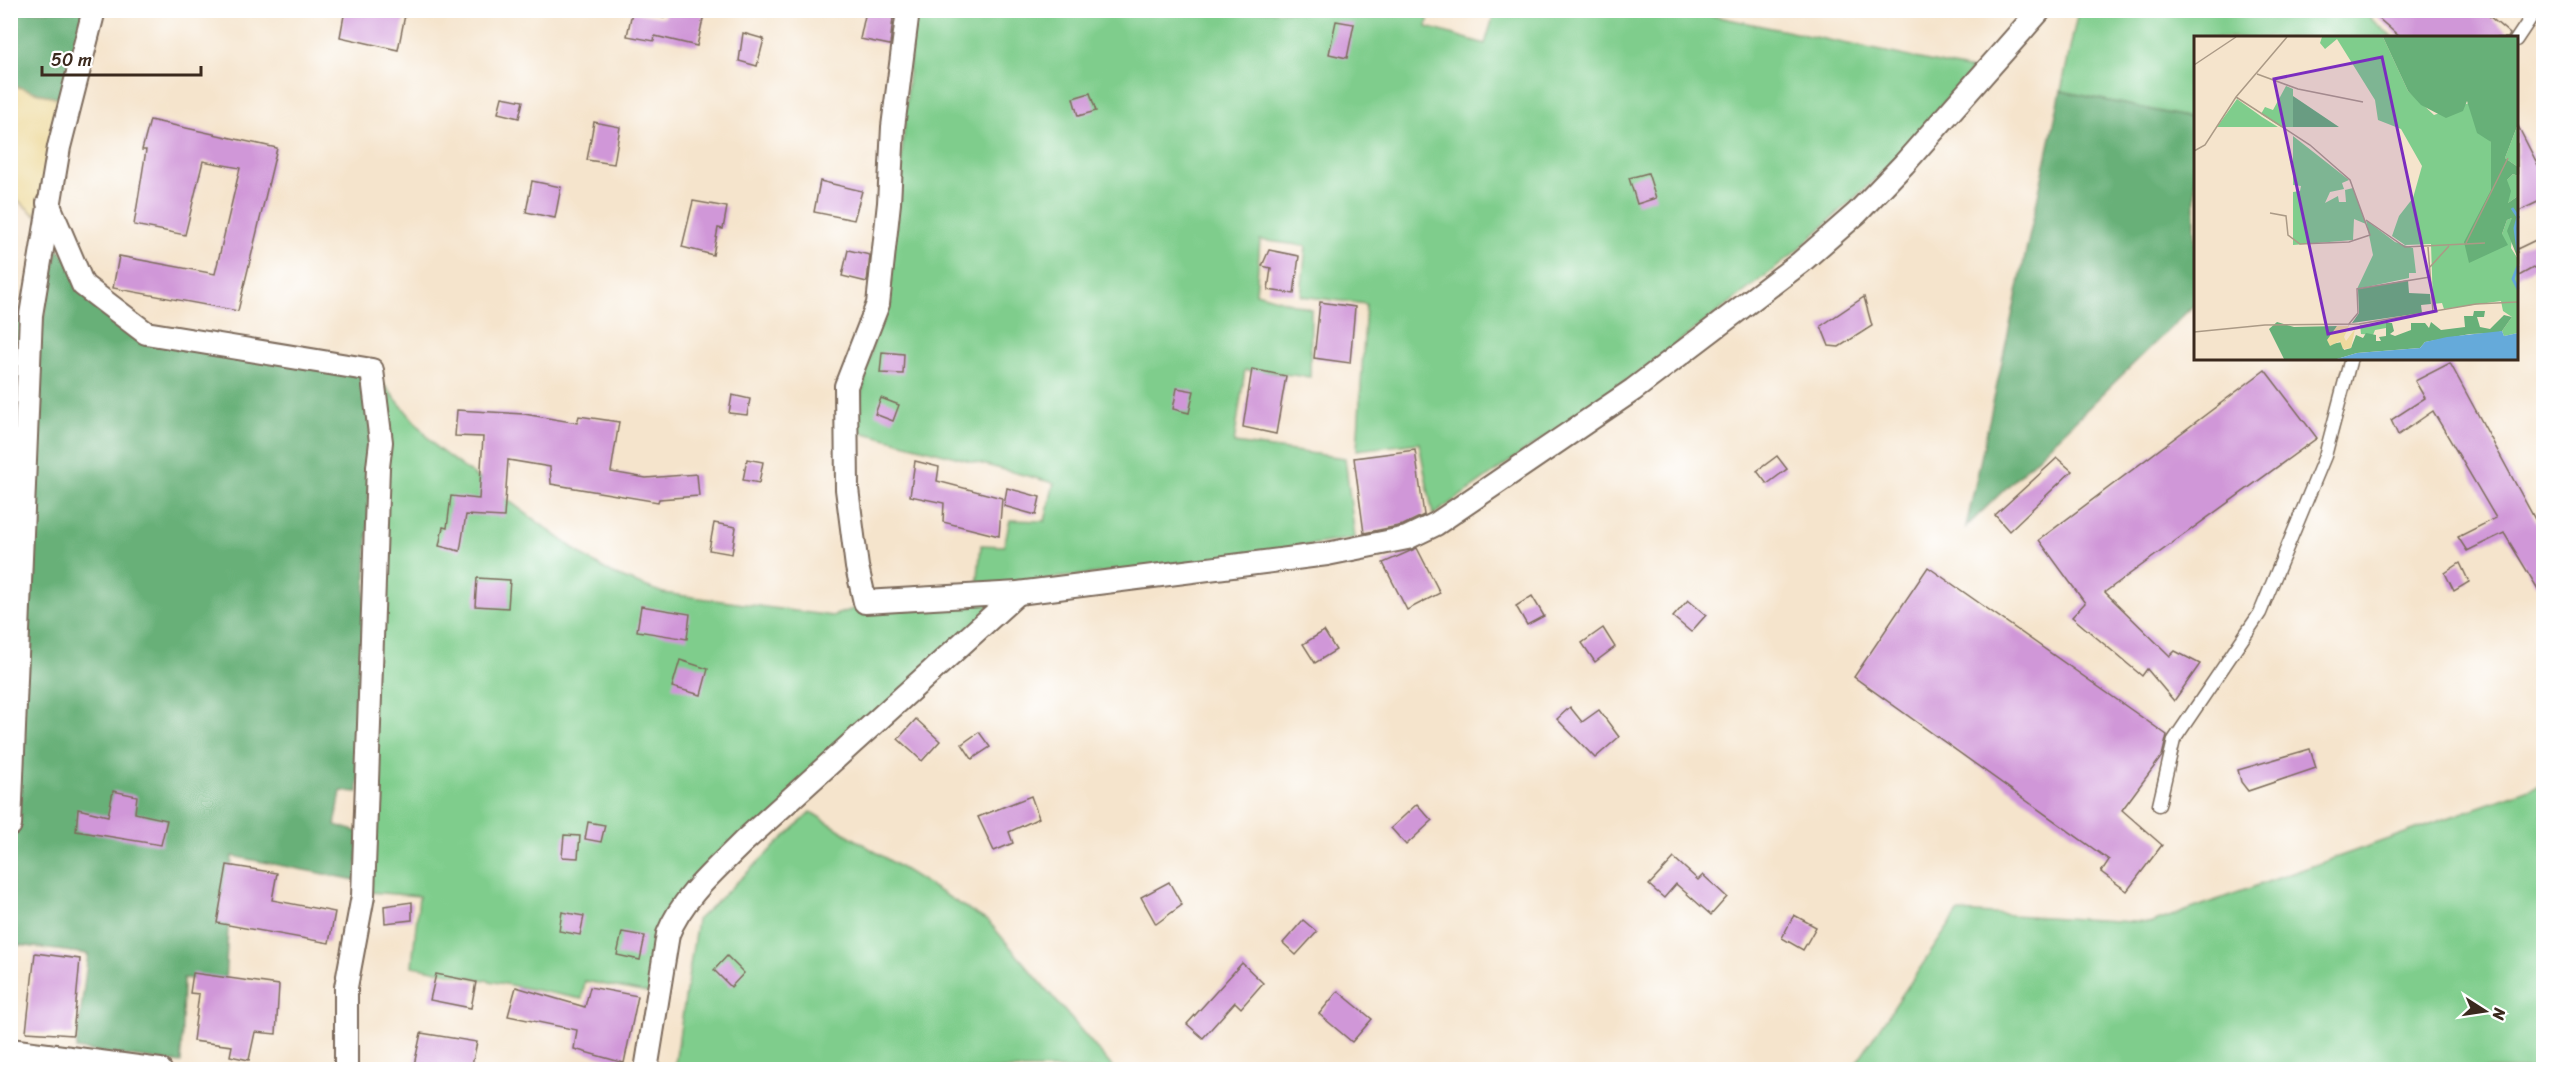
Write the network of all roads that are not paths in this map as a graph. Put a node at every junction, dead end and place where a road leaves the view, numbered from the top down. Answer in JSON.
{"nodes":[{"id":1,"x":94,"y":10,"type":"edge"},
{"id":2,"x":908,"y":10,"type":"edge"},
{"id":3,"x":2040,"y":10,"type":"edge"},
{"id":4,"x":2536,"y":10,"type":"edge"},
{"id":5,"x":2518,"y":38,"type":"edge"},
{"id":6,"x":48,"y":203,"type":"junction"},
{"id":7,"x":2350,"y":360,"type":"edge"},
{"id":8,"x":1018,"y":593,"type":"junction"},
{"id":9,"x":2159,"y":805,"type":"dead end"},
{"id":10,"x":10,"y":825,"type":"edge"},
{"id":11,"x":10,"y":1050,"type":"edge"},
{"id":12,"x":160,"y":1070,"type":"edge"},
{"id":13,"x":346,"y":1070,"type":"edge"},
{"id":14,"x":646,"y":1070,"type":"edge"}],
"edges":[{"from":1,"to":6,"type":"street"},
{"from":2,"to":8,"type":"street"},
{"from":3,"to":8,"type":"street"},
{"from":4,"to":5,"type":"lane"},
{"from":6,"to":10,"type":"street"},
{"from":6,"to":13,"type":"street"},
{"from":7,"to":9,"type":"lane"},
{"from":8,"to":14,"type":"street"},
{"from":11,"to":12,"type":"street"}]}
